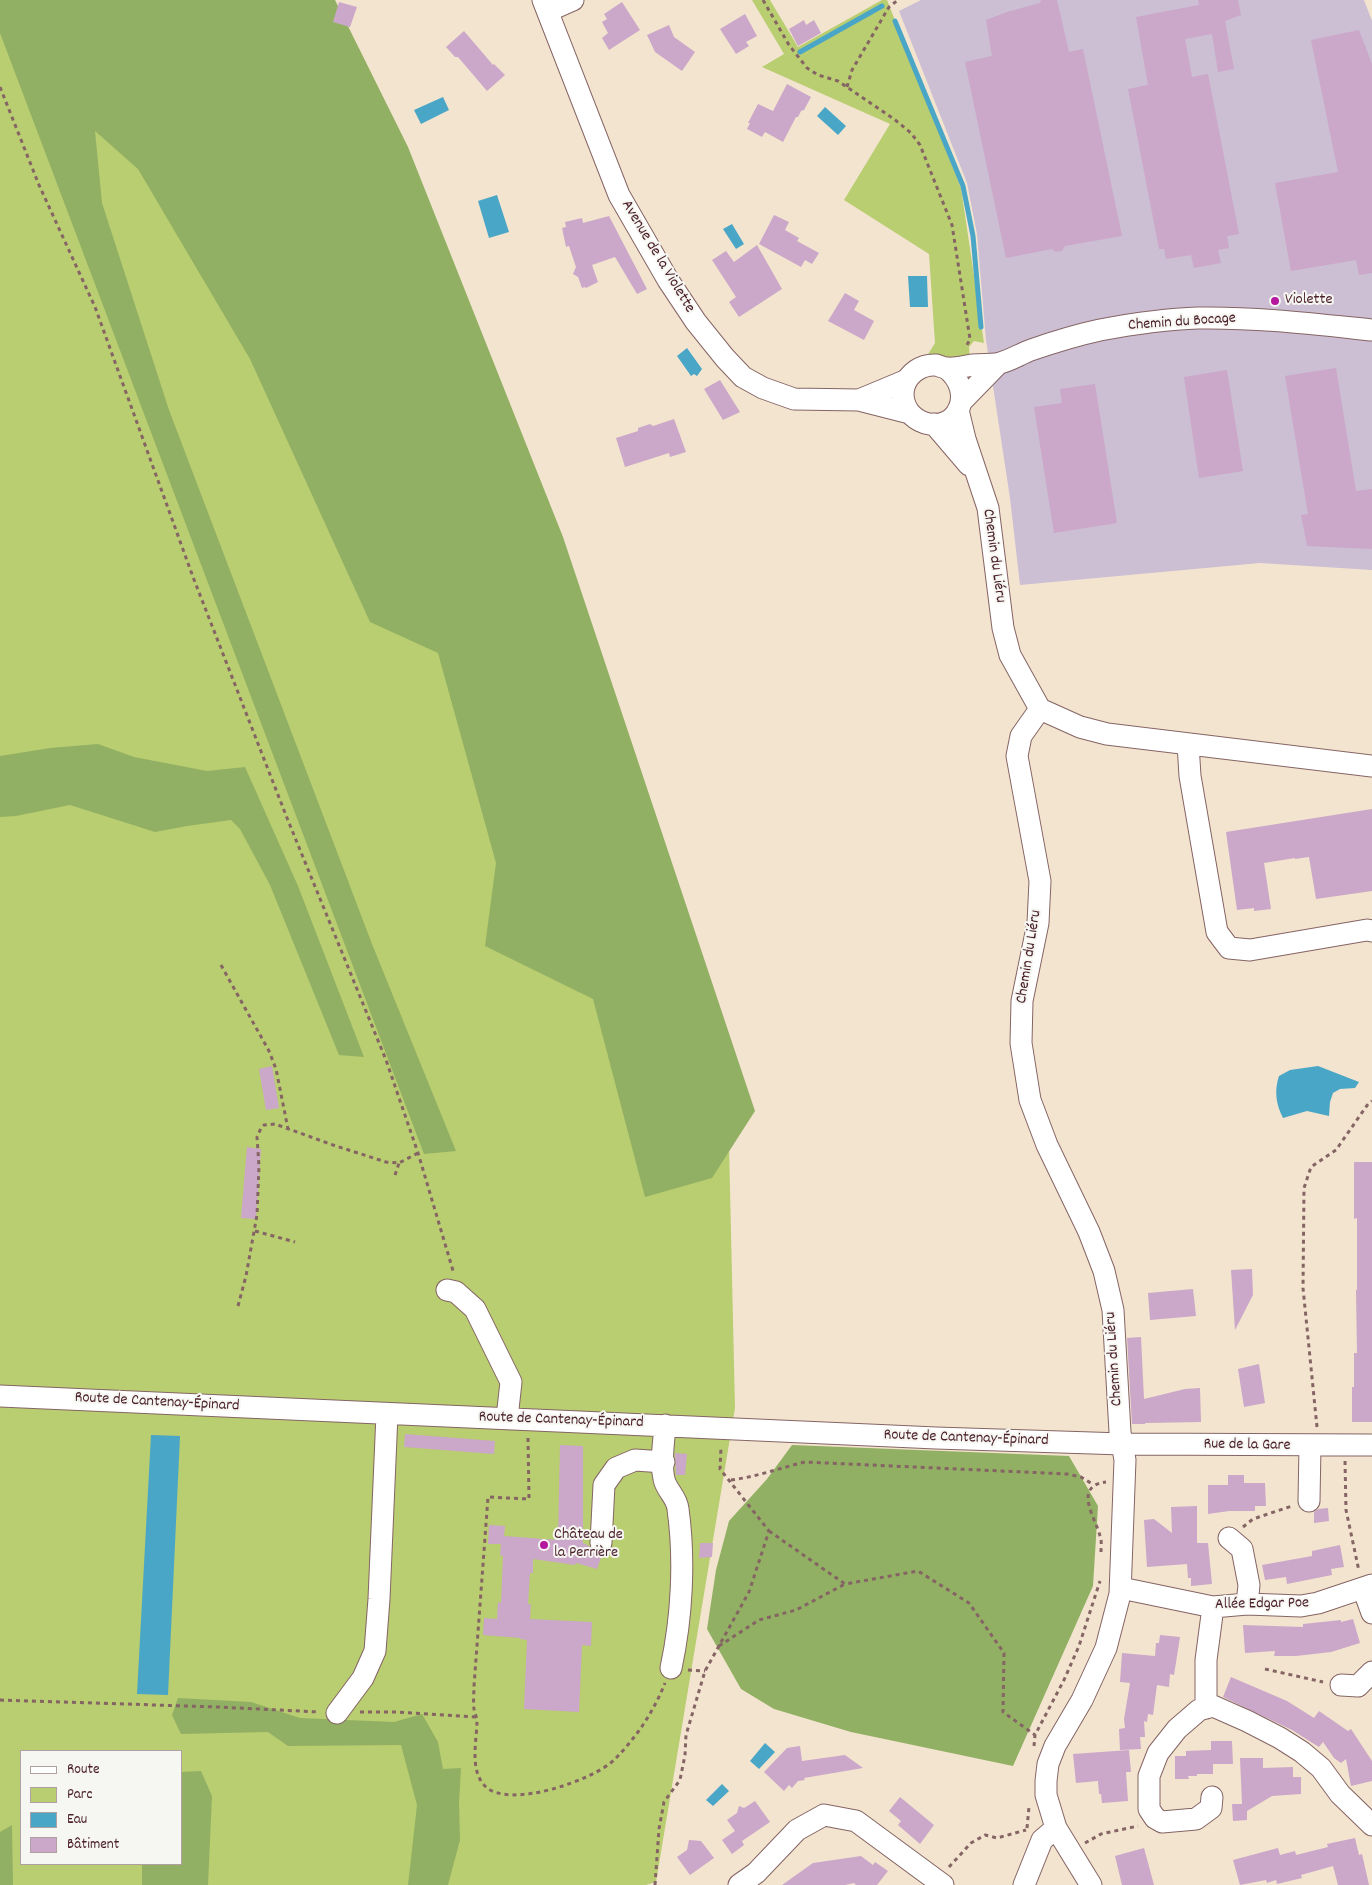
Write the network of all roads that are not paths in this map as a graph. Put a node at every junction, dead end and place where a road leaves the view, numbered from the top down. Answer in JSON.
{"nodes":[{"id":1,"x":573,"y":0,"type":"edge"},
{"id":2,"x":545,"y":6,"type":"edge"},
{"id":3,"x":1372,"y":330,"type":"edge"},
{"id":4,"x":998,"y":364,"type":"junction"},
{"id":5,"x":946,"y":368,"type":"junction"},
{"id":6,"x":907,"y":380,"type":"junction"},
{"id":7,"x":859,"y":400,"type":"junction"},
{"id":8,"x":960,"y":406,"type":"junction"},
{"id":9,"x":910,"y":413,"type":"junction"},
{"id":10,"x":934,"y":424,"type":"junction"},
{"id":11,"x":976,"y":472,"type":"junction"},
{"id":12,"x":1040,"y":709,"type":"junction"},
{"id":13,"x":1188,"y":744,"type":"junction"},
{"id":14,"x":1372,"y":766,"type":"edge"},
{"id":15,"x":1372,"y":931,"type":"edge"},
{"id":16,"x":451,"y":1284,"type":"road end"},
{"id":17,"x":0,"y":1396,"type":"edge"},
{"id":18,"x":387,"y":1414,"type":"junction"},
{"id":19,"x":507,"y":1418,"type":"junction"},
{"id":20,"x":665,"y":1425,"type":"junction"},
{"id":21,"x":1315,"y":1438,"type":"junction"},
{"id":22,"x":1123,"y":1444,"type":"junction"},
{"id":23,"x":1372,"y":1445,"type":"edge"},
{"id":24,"x":664,"y":1462,"type":"junction"},
{"id":25,"x":1310,"y":1501,"type":"road end"},
{"id":26,"x":1229,"y":1538,"type":"road end"},
{"id":27,"x":601,"y":1543,"type":"dead end"},
{"id":28,"x":1367,"y":1587,"type":"edge"},
{"id":29,"x":1122,"y":1588,"type":"junction"},
{"id":30,"x":1246,"y":1604,"type":"junction"},
{"id":31,"x":1213,"y":1607,"type":"junction"},
{"id":32,"x":1372,"y":1613,"type":"edge"},
{"id":33,"x":671,"y":1668,"type":"road end"},
{"id":34,"x":1372,"y":1672,"type":"edge"},
{"id":35,"x":1340,"y":1685,"type":"road end"},
{"id":36,"x":1206,"y":1708,"type":"junction"},
{"id":37,"x":337,"y":1712,"type":"road end"},
{"id":38,"x":1212,"y":1798,"type":"dead end"},
{"id":39,"x":1372,"y":1825,"type":"edge"},
{"id":40,"x":1056,"y":1828,"type":"junction"},
{"id":41,"x":940,"y":1883,"type":"edge"},
{"id":42,"x":739,"y":1885,"type":"edge"},
{"id":43,"x":1024,"y":1885,"type":"edge"},
{"id":44,"x":1091,"y":1885,"type":"edge"}],
"edges":[{"from":1,"to":2,"type":"street","name":"Avenue de la Violette"},
{"from":2,"to":7,"type":"street","name":"Avenue de la Violette"},
{"from":3,"to":4,"type":"street","name":"Chemin du Bocage"},
{"from":4,"to":5,"type":"street","name":"Chemin du Bocage"},
{"from":4,"to":8,"type":"street","name":"Chemin du Bocage"},
{"from":5,"to":6,"type":"street"},
{"from":5,"to":8,"type":"street"},
{"from":6,"to":7,"type":"street","name":"Avenue de la Violette"},
{"from":6,"to":9,"type":"street"},
{"from":7,"to":9,"type":"street","name":"Avenue de la Violette"},
{"from":8,"to":10,"type":"street"},
{"from":8,"to":11,"type":"street","name":"Chemin du Liéru"},
{"from":9,"to":10,"type":"street"},
{"from":10,"to":11,"type":"street","name":"Chemin du Liéru"},
{"from":11,"to":12,"type":"street","name":"Chemin du Liéru"},
{"from":12,"to":13,"type":"street"},
{"from":12,"to":22,"type":"street","name":"Chemin du Liéru"},
{"from":13,"to":14,"type":"street"},
{"from":13,"to":15,"type":"street"},
{"from":16,"to":19,"type":"street"},
{"from":17,"to":18,"type":"street","name":"Route de Cantenay-Épinard"},
{"from":18,"to":19,"type":"street","name":"Route de Cantenay-Épinard"},
{"from":18,"to":37,"type":"street"},
{"from":19,"to":20,"type":"street","name":"Route de Cantenay-Épinard"},
{"from":20,"to":22,"type":"street","name":"Route de Cantenay-Épinard"},
{"from":20,"to":24,"type":"street"},
{"from":21,"to":22,"type":"street","name":"Rue de la Gare"},
{"from":21,"to":23,"type":"street","name":"Rue de la Gare"},
{"from":21,"to":25,"type":"street"},
{"from":22,"to":29,"type":"street","name":"Chemin du Liéru"},
{"from":24,"to":27,"type":"street"},
{"from":24,"to":33,"type":"street"},
{"from":26,"to":30,"type":"street"},
{"from":28,"to":30,"type":"street","name":"Allée Edgar Poe"},
{"from":28,"to":32,"type":"street"},
{"from":29,"to":31,"type":"street","name":"Allée Edgar Poe"},
{"from":29,"to":40,"type":"street","name":"Chemin du Liéru"},
{"from":30,"to":31,"type":"street","name":"Allée Edgar Poe"},
{"from":31,"to":36,"type":"street"},
{"from":34,"to":35,"type":"street"},
{"from":36,"to":38,"type":"street"},
{"from":36,"to":39,"type":"street"},
{"from":40,"to":43,"type":"street"},
{"from":40,"to":44,"type":"street","name":"Chemin du Liéru"},
{"from":41,"to":42,"type":"street"}]}
